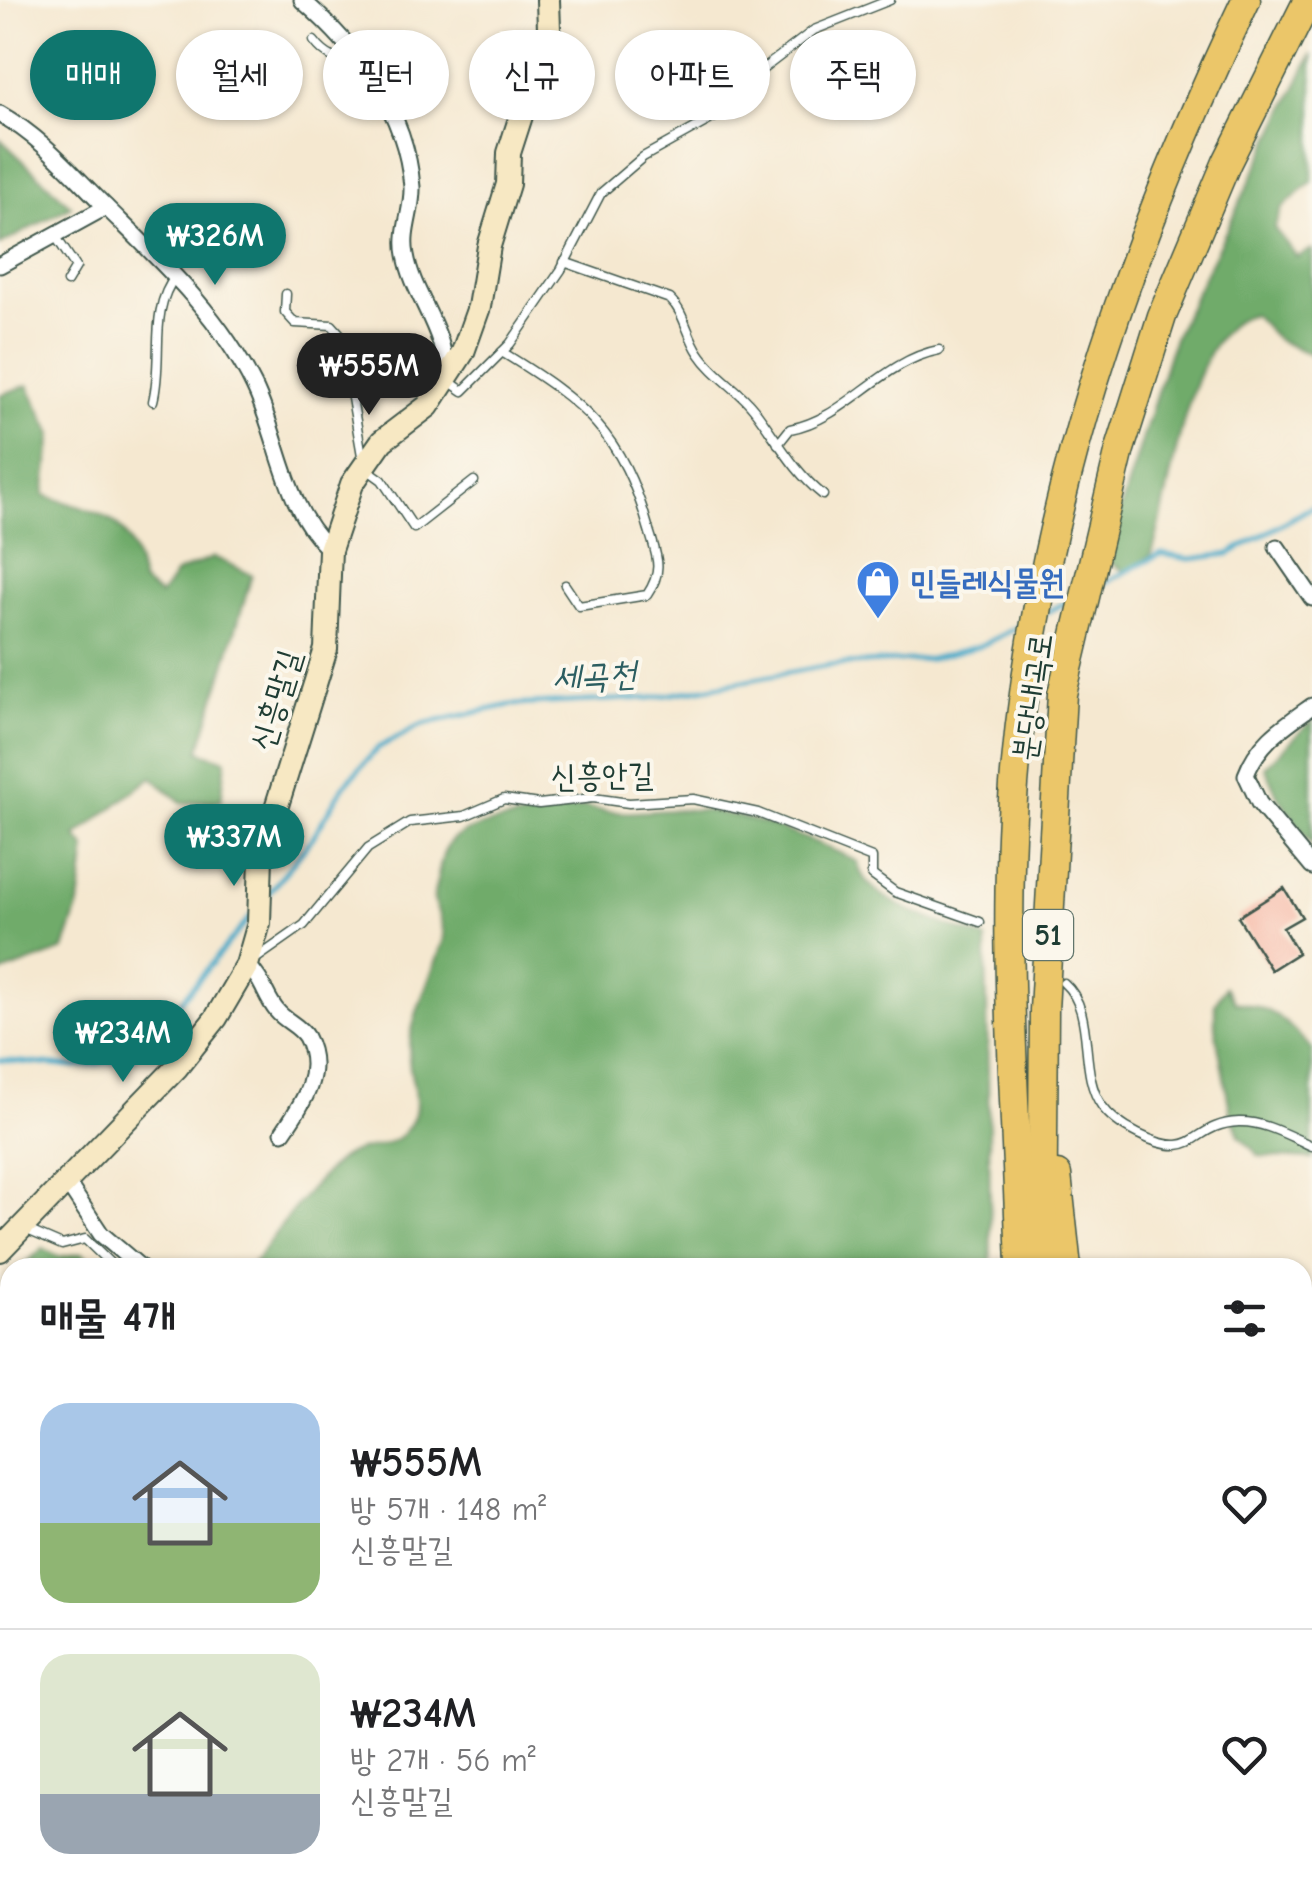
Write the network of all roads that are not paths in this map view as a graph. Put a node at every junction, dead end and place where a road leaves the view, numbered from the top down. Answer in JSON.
{"nodes":[{"id":1,"x":302,"y":0,"type":"edge"},
{"id":2,"x":548,"y":0,"type":"edge"},
{"id":3,"x":890,"y":0,"type":"edge"},
{"id":4,"x":1246,"y":0,"type":"edge"},
{"id":5,"x":1308,"y":0,"type":"edge"},
{"id":6,"x":332,"y":30,"type":"edge"},
{"id":7,"x":314,"y":41,"type":"dead end"},
{"id":8,"x":323,"y":53,"type":"edge"},
{"id":9,"x":0,"y":114,"type":"edge"},
{"id":10,"x":393,"y":120,"type":"edge"},
{"id":11,"x":106,"y":207,"type":"junction"},
{"id":12,"x":56,"y":236,"type":"junction"},
{"id":13,"x":564,"y":262,"type":"junction"},
{"id":14,"x":0,"y":265,"type":"edge"},
{"id":15,"x":176,"y":276,"type":"junction"},
{"id":16,"x":67,"y":282,"type":"dead end"},
{"id":17,"x":286,"y":294,"type":"dead end"},
{"id":18,"x":940,"y":350,"type":"dead end"},
{"id":19,"x":502,"y":352,"type":"junction"},
{"id":20,"x":447,"y":379,"type":"junction"},
{"id":21,"x":153,"y":402,"type":"dead end"},
{"id":22,"x":778,"y":444,"type":"junction"},
{"id":23,"x":364,"y":467,"type":"junction"},
{"id":24,"x":474,"y":481,"type":"dead end"},
{"id":25,"x":823,"y":495,"type":"dead end"},
{"id":26,"x":1277,"y":548,"type":"dead end"},
{"id":27,"x":330,"y":550,"type":"junction"},
{"id":28,"x":565,"y":586,"type":"dead end"},
{"id":29,"x":1312,"y":598,"type":"edge"},
{"id":30,"x":1312,"y":706,"type":"edge"},
{"id":31,"x":1312,"y":867,"type":"edge"},
{"id":32,"x":980,"y":922,"type":"dead end"},
{"id":33,"x":248,"y":965,"type":"junction"},
{"id":34,"x":1064,"y":983,"type":"dead end"},
{"id":35,"x":1044,"y":1010,"type":"junction"},
{"id":36,"x":283,"y":1132,"type":"dead end"},
{"id":37,"x":1312,"y":1146,"type":"edge"},
{"id":38,"x":66,"y":1181,"type":"junction"},
{"id":39,"x":21,"y":1227,"type":"junction"},
{"id":40,"x":0,"y":1250,"type":"edge"},
{"id":41,"x":104,"y":1258,"type":"edge"},
{"id":42,"x":125,"y":1258,"type":"edge"},
{"id":43,"x":1020,"y":1258,"type":"edge"},
{"id":44,"x":1042,"y":1258,"type":"edge"},
{"id":45,"x":1066,"y":1258,"type":"edge"}],
"edges":[{"from":1,"to":6,"type":"street"},
{"from":2,"to":20,"type":"street","name":"신흥말길"},
{"from":3,"to":13,"type":"lane"},
{"from":4,"to":43,"type":"highway","name":"분당내곡로","number":"51"},
{"from":5,"to":35,"type":"highway","name":"분당내곡로","number":"51"},
{"from":7,"to":8,"type":"lane"},
{"from":9,"to":11,"type":"street"},
{"from":10,"to":20,"type":"street"},
{"from":11,"to":12,"type":"street"},
{"from":11,"to":15,"type":"street"},
{"from":12,"to":14,"type":"street"},
{"from":12,"to":16,"type":"lane"},
{"from":13,"to":19,"type":"lane"},
{"from":13,"to":22,"type":"lane"},
{"from":15,"to":21,"type":"lane"},
{"from":15,"to":27,"type":"street"},
{"from":17,"to":23,"type":"lane"},
{"from":18,"to":22,"type":"lane"},
{"from":19,"to":20,"type":"lane"},
{"from":19,"to":28,"type":"lane"},
{"from":20,"to":23,"type":"street","name":"신흥말길"},
{"from":22,"to":25,"type":"lane"},
{"from":23,"to":24,"type":"lane"},
{"from":23,"to":27,"type":"street","name":"신흥말길"},
{"from":26,"to":29,"type":"street"},
{"from":27,"to":33,"type":"street","name":"신흥말길"},
{"from":30,"to":31,"type":"street"},
{"from":32,"to":33,"type":"lane","name":"신흥안길"},
{"from":33,"to":36,"type":"street"},
{"from":33,"to":38,"type":"street","name":"신흥말길"},
{"from":34,"to":37,"type":"lane"},
{"from":35,"to":44,"type":"highway","name":"분당내곡로","number":"51"},
{"from":35,"to":45,"type":"highway"},
{"from":38,"to":39,"type":"street","name":"신흥말길"},
{"from":38,"to":42,"type":"street"},
{"from":39,"to":40,"type":"street","name":"신흥말길"},
{"from":39,"to":41,"type":"lane"}]}
